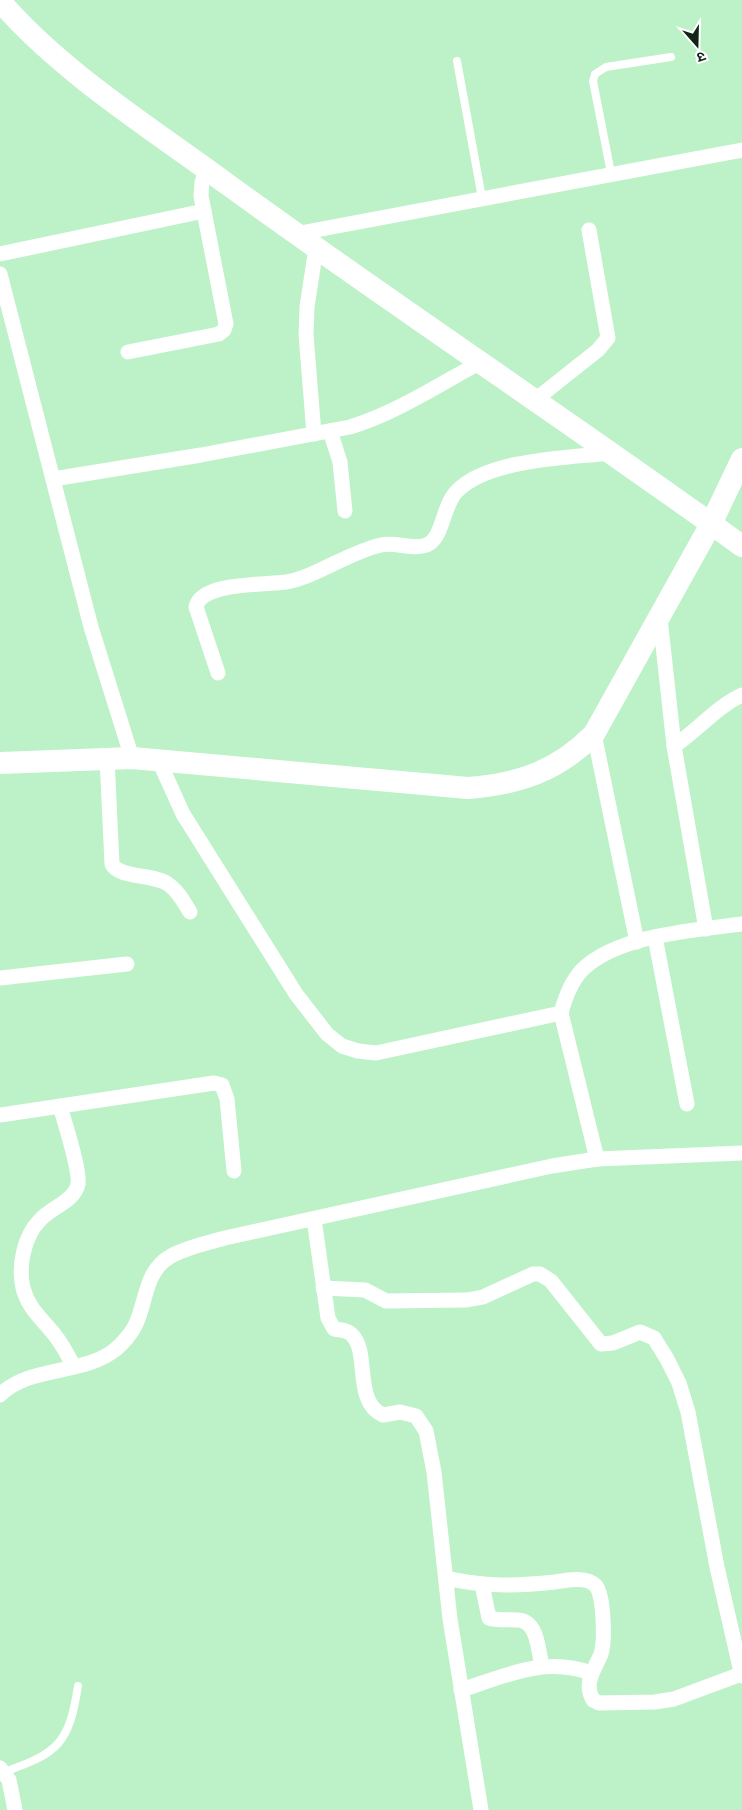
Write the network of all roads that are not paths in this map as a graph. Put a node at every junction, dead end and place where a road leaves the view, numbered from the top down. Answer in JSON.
{"nodes":[{"id":1,"x":0,"y":1,"type":"edge"},
{"id":2,"x":671,"y":57,"type":"dead end"},
{"id":3,"x":457,"y":61,"type":"dead end"},
{"id":4,"x":742,"y":150,"type":"edge"},
{"id":5,"x":207,"y":170,"type":"junction"},
{"id":6,"x":611,"y":173,"type":"junction"},
{"id":7,"x":482,"y":198,"type":"junction"},
{"id":8,"x":204,"y":211,"type":"junction"},
{"id":9,"x":589,"y":230,"type":"dead end"},
{"id":10,"x":295,"y":234,"type":"junction"},
{"id":11,"x":316,"y":248,"type":"junction"},
{"id":12,"x":0,"y":254,"type":"edge"},
{"id":13,"x":0,"y":274,"type":"edge"},
{"id":14,"x":5,"y":313,"type":"edge"},
{"id":15,"x":128,"y":352,"type":"dead end"},
{"id":16,"x":481,"y":362,"type":"junction"},
{"id":17,"x":535,"y":400,"type":"junction"},
{"id":18,"x":330,"y":431,"type":"junction"},
{"id":19,"x":314,"y":434,"type":"junction"},
{"id":20,"x":610,"y":452,"type":"junction"},
{"id":21,"x":742,"y":459,"type":"edge"},
{"id":22,"x":53,"y":479,"type":"junction"},
{"id":23,"x":345,"y":512,"type":"dead end"},
{"id":24,"x":711,"y":524,"type":"junction"},
{"id":25,"x":742,"y":546,"type":"edge"},
{"id":26,"x":660,"y":618,"type":"junction"},
{"id":27,"x":218,"y":673,"type":"dead end"},
{"id":28,"x":742,"y":695,"type":"edge"},
{"id":29,"x":594,"y":734,"type":"junction"},
{"id":30,"x":674,"y":746,"type":"junction"},
{"id":31,"x":107,"y":758,"type":"junction"},
{"id":32,"x":132,"y":758,"type":"junction"},
{"id":33,"x":159,"y":761,"type":"junction"},
{"id":34,"x":0,"y":764,"type":"edge"},
{"id":35,"x":190,"y":912,"type":"dead end"},
{"id":36,"x":742,"y":924,"type":"edge"},
{"id":37,"x":706,"y":929,"type":"junction"},
{"id":38,"x":655,"y":937,"type":"junction"},
{"id":39,"x":636,"y":942,"type":"junction"},
{"id":40,"x":127,"y":964,"type":"dead end"},
{"id":41,"x":0,"y":978,"type":"edge"},
{"id":42,"x":561,"y":1013,"type":"junction"},
{"id":43,"x":687,"y":1104,"type":"dead end"},
{"id":44,"x":60,"y":1106,"type":"junction"},
{"id":45,"x":0,"y":1114,"type":"edge"},
{"id":46,"x":742,"y":1153,"type":"edge"},
{"id":47,"x":597,"y":1159,"type":"junction"},
{"id":48,"x":234,"y":1171,"type":"dead end"},
{"id":49,"x":314,"y":1219,"type":"junction"},
{"id":50,"x":323,"y":1288,"type":"junction"},
{"id":51,"x":74,"y":1367,"type":"junction"},
{"id":52,"x":0,"y":1395,"type":"edge"},
{"id":53,"x":446,"y":1578,"type":"junction"},
{"id":54,"x":482,"y":1584,"type":"junction"},
{"id":55,"x":738,"y":1641,"type":"edge"},
{"id":56,"x":542,"y":1666,"type":"junction"},
{"id":57,"x":591,"y":1673,"type":"junction"},
{"id":58,"x":742,"y":1675,"type":"edge"},
{"id":59,"x":78,"y":1686,"type":"dead end"},
{"id":60,"x":461,"y":1690,"type":"junction"},
{"id":61,"x":2,"y":1770,"type":"edge"},
{"id":62,"x":14,"y":1810,"type":"edge"},
{"id":63,"x":481,"y":1810,"type":"edge"}],
"edges":[{"from":1,"to":5,"type":"street"},
{"from":2,"to":6,"type":"lane"},
{"from":3,"to":7,"type":"lane"},
{"from":4,"to":6,"type":"street"},
{"from":5,"to":8,"type":"street"},
{"from":5,"to":10,"type":"street"},
{"from":6,"to":7,"type":"street"},
{"from":7,"to":10,"type":"street"},
{"from":8,"to":12,"type":"street"},
{"from":8,"to":15,"type":"street"},
{"from":9,"to":17,"type":"street"},
{"from":10,"to":11,"type":"street"},
{"from":11,"to":16,"type":"street"},
{"from":11,"to":19,"type":"street"},
{"from":13,"to":14,"type":"street"},
{"from":14,"to":22,"type":"street"},
{"from":16,"to":17,"type":"street"},
{"from":16,"to":18,"type":"street"},
{"from":17,"to":20,"type":"street"},
{"from":18,"to":19,"type":"street"},
{"from":18,"to":23,"type":"street"},
{"from":19,"to":22,"type":"street"},
{"from":20,"to":24,"type":"street"},
{"from":20,"to":27,"type":"street"},
{"from":21,"to":24,"type":"street"},
{"from":22,"to":32,"type":"street"},
{"from":24,"to":25,"type":"street"},
{"from":24,"to":26,"type":"street"},
{"from":26,"to":29,"type":"street"},
{"from":26,"to":30,"type":"street"},
{"from":28,"to":30,"type":"street"},
{"from":29,"to":33,"type":"street"},
{"from":29,"to":39,"type":"street"},
{"from":30,"to":37,"type":"street"},
{"from":31,"to":32,"type":"street"},
{"from":31,"to":34,"type":"street"},
{"from":31,"to":35,"type":"street"},
{"from":32,"to":33,"type":"street"},
{"from":33,"to":42,"type":"street"},
{"from":36,"to":37,"type":"street"},
{"from":37,"to":38,"type":"street"},
{"from":38,"to":39,"type":"street"},
{"from":38,"to":43,"type":"street"},
{"from":39,"to":42,"type":"street"},
{"from":40,"to":41,"type":"street"},
{"from":42,"to":47,"type":"street"},
{"from":44,"to":45,"type":"street"},
{"from":44,"to":48,"type":"street"},
{"from":44,"to":51,"type":"street"},
{"from":46,"to":47,"type":"street"},
{"from":47,"to":49,"type":"street"},
{"from":49,"to":50,"type":"street"},
{"from":49,"to":51,"type":"street"},
{"from":50,"to":53,"type":"street"},
{"from":50,"to":55,"type":"street"},
{"from":51,"to":52,"type":"street"},
{"from":53,"to":54,"type":"street"},
{"from":53,"to":60,"type":"street"},
{"from":54,"to":56,"type":"street"},
{"from":54,"to":57,"type":"street"},
{"from":55,"to":58,"type":"street"},
{"from":56,"to":57,"type":"street"},
{"from":56,"to":60,"type":"street"},
{"from":57,"to":58,"type":"street"},
{"from":59,"to":61,"type":"lane"},
{"from":60,"to":63,"type":"street"},
{"from":61,"to":62,"type":"street"}]}
